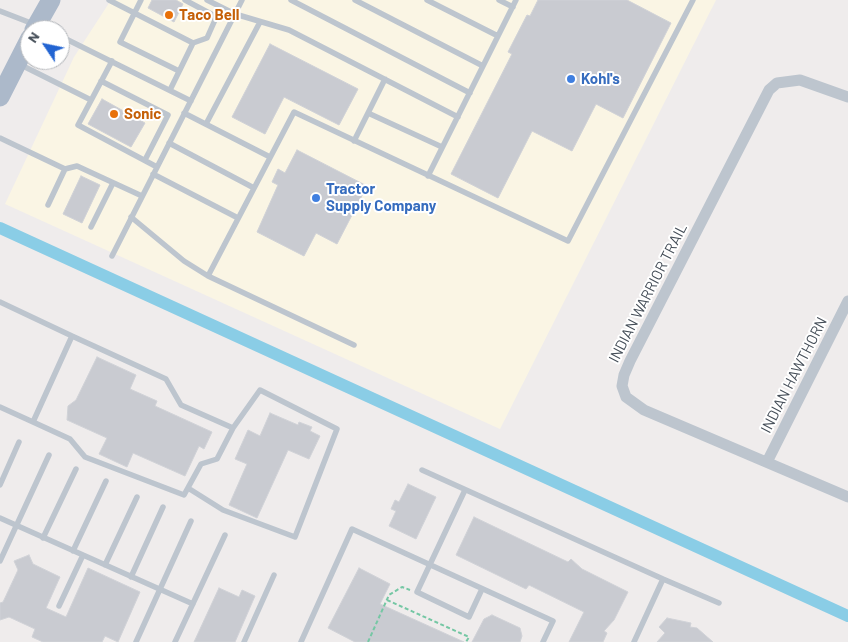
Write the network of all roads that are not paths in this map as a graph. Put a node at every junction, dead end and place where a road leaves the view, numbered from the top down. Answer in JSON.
{"nodes":[{"id":1,"x":51,"y":0,"type":"edge"},
{"id":2,"x":109,"y":0,"type":"edge"},
{"id":3,"x":141,"y":0,"type":"edge"},
{"id":4,"x":185,"y":0,"type":"edge"},
{"id":5,"x":207,"y":0,"type":"edge"},
{"id":6,"x":242,"y":0,"type":"edge"},
{"id":7,"x":291,"y":0,"type":"edge"},
{"id":8,"x":355,"y":0,"type":"edge"},
{"id":9,"x":427,"y":0,"type":"edge"},
{"id":10,"x":499,"y":0,"type":"edge"},
{"id":11,"x":516,"y":0,"type":"edge"},
{"id":12,"x":693,"y":0,"type":"edge"},
{"id":13,"x":513,"y":7,"type":"junction"},
{"id":14,"x":0,"y":11,"type":"edge"},
{"id":15,"x":134,"y":13,"type":"junction"},
{"id":16,"x":235,"y":14,"type":"junction"},
{"id":17,"x":42,"y":20,"type":"edge"},
{"id":18,"x":20,"y":22,"type":"edge"},
{"id":19,"x":260,"y":22,"type":"junction"},
{"id":20,"x":498,"y":36,"type":"junction"},
{"id":21,"x":70,"y":41,"type":"edge"},
{"id":22,"x":193,"y":43,"type":"junction"},
{"id":23,"x":20,"y":60,"type":"edge"},
{"id":24,"x":112,"y":61,"type":"junction"},
{"id":25,"x":18,"y":63,"type":"junction"},
{"id":26,"x":483,"y":66,"type":"junction"},
{"id":27,"x":179,"y":70,"type":"junction"},
{"id":28,"x":385,"y":79,"type":"junction"},
{"id":29,"x":101,"y":81,"type":"junction"},
{"id":30,"x":170,"y":90,"type":"junction"},
{"id":31,"x":470,"y":93,"type":"junction"},
{"id":32,"x":0,"y":97,"type":"edge"},
{"id":33,"x":848,"y":97,"type":"edge"},
{"id":34,"x":91,"y":100,"type":"junction"},
{"id":35,"x":191,"y":100,"type":"junction"},
{"id":36,"x":184,"y":113,"type":"junction"},
{"id":37,"x":368,"y":113,"type":"junction"},
{"id":38,"x":458,"y":117,"type":"junction"},
{"id":39,"x":206,"y":124,"type":"junction"},
{"id":40,"x":0,"y":138,"type":"edge"},
{"id":41,"x":354,"y":141,"type":"junction"},
{"id":42,"x":169,"y":143,"type":"junction"},
{"id":43,"x":442,"y":147,"type":"junction"},
{"id":44,"x":270,"y":157,"type":"junction"},
{"id":45,"x":145,"y":160,"type":"junction"},
{"id":46,"x":157,"y":167,"type":"junction"},
{"id":47,"x":64,"y":169,"type":"junction"},
{"id":48,"x":153,"y":174,"type":"junction"},
{"id":49,"x":428,"y":176,"type":"junction"},
{"id":50,"x":113,"y":183,"type":"junction"},
{"id":51,"x":254,"y":188,"type":"junction"},
{"id":52,"x":142,"y":196,"type":"junction"},
{"id":53,"x":48,"y":205,"type":"dead end"},
{"id":54,"x":131,"y":217,"type":"junction"},
{"id":55,"x":238,"y":218,"type":"junction"},
{"id":56,"x":91,"y":227,"type":"dead end"},
{"id":57,"x":112,"y":256,"type":"dead end"},
{"id":58,"x":208,"y":276,"type":"junction"},
{"id":59,"x":848,"y":301,"type":"edge"},
{"id":60,"x":0,"y":302,"type":"edge"},
{"id":61,"x":72,"y":336,"type":"junction"},
{"id":62,"x":354,"y":345,"type":"dead end"},
{"id":63,"x":0,"y":407,"type":"edge"},
{"id":64,"x":33,"y":422,"type":"junction"},
{"id":65,"x":233,"y":428,"type":"junction"},
{"id":66,"x":19,"y":442,"type":"dead end"},
{"id":67,"x":49,"y":455,"type":"dead end"},
{"id":68,"x":766,"y":462,"type":"junction"},
{"id":69,"x":76,"y":469,"type":"dead end"},
{"id":70,"x":422,"y":470,"type":"dead end"},
{"id":71,"x":106,"y":482,"type":"dead end"},
{"id":72,"x":0,"y":485,"type":"edge"},
{"id":73,"x":188,"y":488,"type":"junction"},
{"id":74,"x":465,"y":490,"type":"junction"},
{"id":75,"x":137,"y":497,"type":"dead end"},
{"id":76,"x":848,"y":497,"type":"edge"},
{"id":77,"x":163,"y":507,"type":"dead end"},
{"id":78,"x":0,"y":518,"type":"edge"},
{"id":79,"x":191,"y":521,"type":"dead end"},
{"id":80,"x":16,"y":526,"type":"junction"},
{"id":81,"x":225,"y":535,"type":"dead end"},
{"id":82,"x":43,"y":538,"type":"junction"},
{"id":83,"x":73,"y":551,"type":"junction"},
{"id":84,"x":83,"y":556,"type":"junction"},
{"id":85,"x":0,"y":562,"type":"edge"},
{"id":86,"x":105,"y":565,"type":"junction"},
{"id":87,"x":430,"y":565,"type":"junction"},
{"id":88,"x":274,"y":576,"type":"dead end"},
{"id":89,"x":131,"y":577,"type":"junction"},
{"id":90,"x":663,"y":579,"type":"junction"},
{"id":91,"x":159,"y":589,"type":"junction"},
{"id":92,"x":482,"y":589,"type":"junction"},
{"id":93,"x":193,"y":604,"type":"junction"},
{"id":94,"x":719,"y":604,"type":"dead end"},
{"id":95,"x":59,"y":606,"type":"dead end"},
{"id":96,"x":136,"y":642,"type":"edge"},
{"id":97,"x":175,"y":642,"type":"edge"},
{"id":98,"x":244,"y":642,"type":"edge"},
{"id":99,"x":301,"y":642,"type":"edge"},
{"id":100,"x":544,"y":642,"type":"edge"},
{"id":101,"x":634,"y":642,"type":"edge"}],
"edges":[{"from":1,"to":17,"type":"main road"},
{"from":2,"to":15,"type":"lane"},
{"from":3,"to":15,"type":"lane"},
{"from":4,"to":22,"type":"lane"},
{"from":5,"to":16,"type":"lane"},
{"from":6,"to":16,"type":"lane"},
{"from":7,"to":31,"type":"lane"},
{"from":8,"to":26,"type":"lane"},
{"from":9,"to":20,"type":"lane"},
{"from":10,"to":13,"type":"lane"},
{"from":11,"to":13,"type":"lane"},
{"from":12,"to":49,"type":"lane"},
{"from":13,"to":20,"type":"lane"},
{"from":14,"to":18,"type":"lane"},
{"from":15,"to":22,"type":"lane"},
{"from":15,"to":27,"type":"lane"},
{"from":16,"to":19,"type":"lane"},
{"from":16,"to":35,"type":"lane"},
{"from":19,"to":28,"type":"lane"},
{"from":19,"to":39,"type":"lane"},
{"from":20,"to":26,"type":"lane"},
{"from":21,"to":24,"type":"lane"},
{"from":22,"to":27,"type":"lane"},
{"from":23,"to":25,"type":"main road"},
{"from":24,"to":29,"type":"lane"},
{"from":24,"to":30,"type":"lane"},
{"from":25,"to":32,"type":"main road"},
{"from":25,"to":34,"type":"lane"},
{"from":26,"to":31,"type":"lane"},
{"from":27,"to":30,"type":"lane"},
{"from":28,"to":37,"type":"lane"},
{"from":28,"to":38,"type":"lane"},
{"from":29,"to":34,"type":"lane"},
{"from":29,"to":45,"type":"lane"},
{"from":30,"to":35,"type":"lane"},
{"from":31,"to":38,"type":"lane"},
{"from":33,"to":68,"type":"street","name":"INDIAN WARRIOR TRAIL"},
{"from":34,"to":45,"type":"lane"},
{"from":35,"to":36,"type":"lane"},
{"from":36,"to":39,"type":"lane"},
{"from":36,"to":42,"type":"lane"},
{"from":37,"to":41,"type":"lane"},
{"from":37,"to":43,"type":"lane"},
{"from":38,"to":43,"type":"lane"},
{"from":39,"to":44,"type":"lane"},
{"from":40,"to":47,"type":"lane"},
{"from":41,"to":44,"type":"lane"},
{"from":41,"to":49,"type":"lane"},
{"from":42,"to":46,"type":"lane"},
{"from":42,"to":51,"type":"lane"},
{"from":43,"to":49,"type":"lane"},
{"from":44,"to":51,"type":"lane"},
{"from":45,"to":46,"type":"lane"},
{"from":46,"to":48,"type":"lane"},
{"from":47,"to":50,"type":"lane"},
{"from":47,"to":53,"type":"lane"},
{"from":48,"to":52,"type":"lane"},
{"from":48,"to":55,"type":"lane"},
{"from":50,"to":52,"type":"lane"},
{"from":50,"to":56,"type":"lane"},
{"from":51,"to":55,"type":"lane"},
{"from":52,"to":54,"type":"lane"},
{"from":54,"to":57,"type":"lane"},
{"from":54,"to":58,"type":"lane"},
{"from":55,"to":58,"type":"lane"},
{"from":58,"to":62,"type":"lane"},
{"from":59,"to":68,"type":"street","name":"INDIAN HAWTHORN"},
{"from":60,"to":61,"type":"lane"},
{"from":61,"to":64,"type":"lane"},
{"from":61,"to":65,"type":"lane"},
{"from":63,"to":64,"type":"lane"},
{"from":64,"to":73,"type":"lane"},
{"from":65,"to":73,"type":"lane"},
{"from":65,"to":73,"type":"lane"},
{"from":66,"to":72,"type":"lane"},
{"from":67,"to":80,"type":"lane"},
{"from":68,"to":76,"type":"street","name":"INDIAN WARRIOR TRAIL"},
{"from":69,"to":82,"type":"lane"},
{"from":70,"to":74,"type":"lane"},
{"from":71,"to":83,"type":"lane"},
{"from":74,"to":87,"type":"lane"},
{"from":74,"to":90,"type":"lane"},
{"from":75,"to":86,"type":"lane"},
{"from":77,"to":89,"type":"lane"},
{"from":78,"to":80,"type":"lane"},
{"from":79,"to":91,"type":"lane"},
{"from":80,"to":82,"type":"lane"},
{"from":80,"to":85,"type":"lane"},
{"from":81,"to":93,"type":"lane"},
{"from":82,"to":83,"type":"lane"},
{"from":83,"to":84,"type":"lane"},
{"from":84,"to":86,"type":"lane"},
{"from":84,"to":95,"type":"lane"},
{"from":86,"to":89,"type":"lane"},
{"from":87,"to":92,"type":"lane"},
{"from":87,"to":92,"type":"lane"},
{"from":87,"to":99,"type":"lane"},
{"from":88,"to":98,"type":"lane"},
{"from":89,"to":91,"type":"lane"},
{"from":90,"to":94,"type":"lane"},
{"from":90,"to":101,"type":"lane"},
{"from":91,"to":93,"type":"lane"},
{"from":91,"to":96,"type":"lane"},
{"from":92,"to":100,"type":"lane"},
{"from":93,"to":97,"type":"lane"}]}
